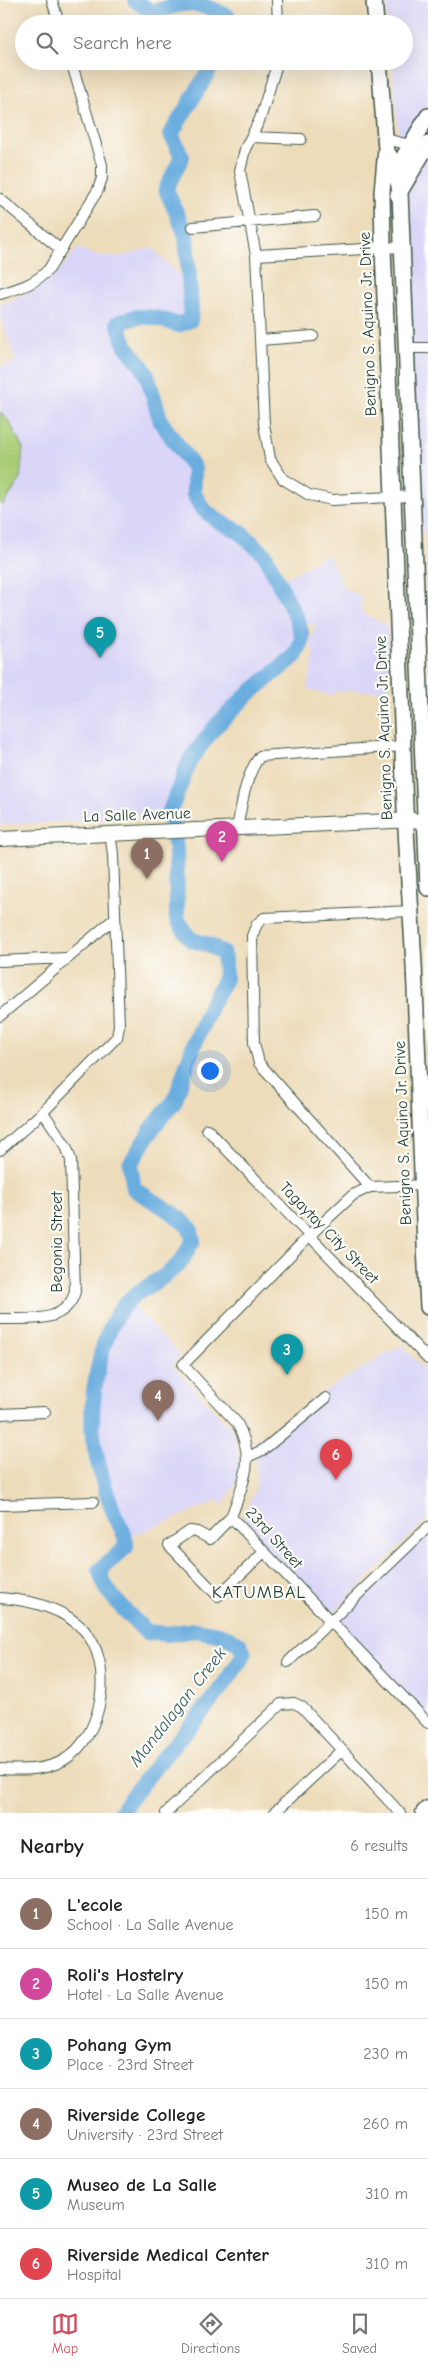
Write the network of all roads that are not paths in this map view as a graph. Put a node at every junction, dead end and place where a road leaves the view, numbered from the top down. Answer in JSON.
{"nodes":[{"id":1,"x":52,"y":0,"type":"edge"},
{"id":2,"x":277,"y":0,"type":"edge"},
{"id":3,"x":374,"y":0,"type":"edge"},
{"id":4,"x":56,"y":15,"type":"edge"},
{"id":5,"x":278,"y":15,"type":"edge"},
{"id":6,"x":375,"y":15,"type":"edge"},
{"id":7,"x":74,"y":70,"type":"edge"},
{"id":8,"x":276,"y":70,"type":"edge"},
{"id":9,"x":380,"y":70,"type":"edge"},
{"id":10,"x":428,"y":116,"type":"edge"},
{"id":11,"x":251,"y":137,"type":"junction"},
{"id":12,"x":301,"y":139,"type":"dead end"},
{"id":13,"x":385,"y":144,"type":"junction"},
{"id":14,"x":423,"y":147,"type":"edge"},
{"id":15,"x":396,"y":169,"type":"junction"},
{"id":16,"x":382,"y":192,"type":"junction"},
{"id":17,"x":400,"y":192,"type":"junction"},
{"id":18,"x":0,"y":199,"type":"edge"},
{"id":19,"x":315,"y":216,"type":"dead end"},
{"id":20,"x":383,"y":221,"type":"junction"},
{"id":21,"x":250,"y":222,"type":"junction"},
{"id":22,"x":193,"y":227,"type":"dead end"},
{"id":23,"x":401,"y":247,"type":"junction"},
{"id":24,"x":383,"y":248,"type":"junction"},
{"id":25,"x":61,"y":250,"type":"junction"},
{"id":26,"x":256,"y":255,"type":"junction"},
{"id":27,"x":0,"y":294,"type":"edge"},
{"id":28,"x":313,"y":336,"type":"dead end"},
{"id":29,"x":260,"y":340,"type":"junction"},
{"id":30,"x":406,"y":348,"type":"junction"},
{"id":31,"x":428,"y":348,"type":"edge"},
{"id":32,"x":410,"y":445,"type":"junction"},
{"id":33,"x":390,"y":446,"type":"junction"},
{"id":34,"x":412,"y":496,"type":"junction"},
{"id":35,"x":392,"y":497,"type":"junction"},
{"id":36,"x":428,"y":550,"type":"edge"},
{"id":37,"x":419,"y":567,"type":"edge"},
{"id":38,"x":425,"y":744,"type":"edge"},
{"id":39,"x":403,"y":746,"type":"junction"},
{"id":40,"x":404,"y":821,"type":"junction"},
{"id":41,"x":425,"y":823,"type":"junction"},
{"id":42,"x":237,"y":828,"type":"junction"},
{"id":43,"x":110,"y":833,"type":"junction"},
{"id":44,"x":0,"y":839,"type":"edge"},
{"id":45,"x":428,"y":888,"type":"edge"},
{"id":46,"x":410,"y":911,"type":"junction"},
{"id":47,"x":116,"y":918,"type":"junction"},
{"id":48,"x":66,"y":958,"type":"junction"},
{"id":49,"x":0,"y":961,"type":"edge"},
{"id":50,"x":421,"y":966,"type":"edge"},
{"id":51,"x":0,"y":1016,"type":"edge"},
{"id":52,"x":423,"y":1096,"type":"edge"},
{"id":53,"x":43,"y":1112,"type":"junction"},
{"id":54,"x":207,"y":1129,"type":"dead end"},
{"id":55,"x":0,"y":1150,"type":"edge"},
{"id":56,"x":425,"y":1185,"type":"edge"},
{"id":57,"x":370,"y":1187,"type":"junction"},
{"id":58,"x":310,"y":1235,"type":"junction"},
{"id":59,"x":428,"y":1298,"type":"edge"},
{"id":60,"x":428,"y":1307,"type":"edge"},
{"id":61,"x":0,"y":1319,"type":"edge"},
{"id":62,"x":428,"y":1359,"type":"edge"},
{"id":63,"x":326,"y":1398,"type":"dead end"},
{"id":64,"x":45,"y":1412,"type":"dead end"},
{"id":65,"x":0,"y":1414,"type":"edge"},
{"id":66,"x":247,"y":1457,"type":"junction"},
{"id":67,"x":93,"y":1502,"type":"dead end"},
{"id":68,"x":0,"y":1505,"type":"edge"},
{"id":69,"x":231,"y":1517,"type":"junction"},
{"id":70,"x":428,"y":1527,"type":"edge"},
{"id":71,"x":264,"y":1552,"type":"junction"},
{"id":72,"x":0,"y":1598,"type":"edge"},
{"id":73,"x":332,"y":1620,"type":"junction"},
{"id":74,"x":288,"y":1662,"type":"dead end"},
{"id":75,"x":428,"y":1723,"type":"edge"},
{"id":76,"x":342,"y":1750,"type":"junction"},
{"id":77,"x":0,"y":1769,"type":"edge"},
{"id":78,"x":428,"y":1809,"type":"edge"},
{"id":79,"x":166,"y":1813,"type":"edge"},
{"id":80,"x":274,"y":1813,"type":"edge"},
{"id":81,"x":400,"y":1813,"type":"edge"},
{"id":82,"x":424,"y":1813,"type":"edge"}],
"edges":[{"from":1,"to":4,"type":"street"},
{"from":2,"to":5,"type":"street"},
{"from":3,"to":6,"type":"main road"},
{"from":7,"to":25,"type":"street"},
{"from":8,"to":11,"type":"street"},
{"from":9,"to":13,"type":"main road","name":"Benigno S. Aquino Jr. Drive"},
{"from":10,"to":14,"type":"main road"},
{"from":11,"to":12,"type":"street"},
{"from":11,"to":21,"type":"street"},
{"from":13,"to":14,"type":"street"},
{"from":13,"to":15,"type":"main road","name":"Benigno S. Aquino Jr. Drive"},
{"from":13,"to":16,"type":"main road","name":"Benigno S. Aquino Jr. Drive"},
{"from":14,"to":15,"type":"main road"},
{"from":14,"to":17,"type":"main road"},
{"from":15,"to":16,"type":"main road"},
{"from":15,"to":17,"type":"main road","name":"Benigno S. Aquino Jr. Drive"},
{"from":16,"to":20,"type":"main road","name":"Benigno S. Aquino Jr. Drive"},
{"from":17,"to":20,"type":"main road"},
{"from":17,"to":23,"type":"main road","name":"Benigno S. Aquino Jr. Drive"},
{"from":18,"to":25,"type":"street"},
{"from":19,"to":21,"type":"street"},
{"from":20,"to":24,"type":"main road","name":"Benigno S. Aquino Jr. Drive"},
{"from":21,"to":22,"type":"street"},
{"from":21,"to":26,"type":"street"},
{"from":23,"to":24,"type":"street"},
{"from":23,"to":30,"type":"main road","name":"Benigno S. Aquino Jr. Drive"},
{"from":24,"to":26,"type":"street"},
{"from":24,"to":33,"type":"main road","name":"Benigno S. Aquino Jr. Drive"},
{"from":25,"to":27,"type":"street"},
{"from":26,"to":29,"type":"street"},
{"from":28,"to":29,"type":"street"},
{"from":29,"to":35,"type":"street"},
{"from":30,"to":31,"type":"street"},
{"from":30,"to":32,"type":"main road","name":"Benigno S. Aquino Jr. Drive"},
{"from":32,"to":33,"type":"main road"},
{"from":32,"to":34,"type":"main road","name":"Benigno S. Aquino Jr. Drive"},
{"from":33,"to":35,"type":"main road","name":"Benigno S. Aquino Jr. Drive"},
{"from":34,"to":35,"type":"street"},
{"from":34,"to":37,"type":"main road","name":"Benigno S. Aquino Jr. Drive"},
{"from":35,"to":39,"type":"main road","name":"Benigno S. Aquino Jr. Drive"},
{"from":36,"to":37,"type":"main road"},
{"from":37,"to":38,"type":"main road","name":"Benigno S. Aquino Jr. Drive"},
{"from":38,"to":41,"type":"main road","name":"Benigno S. Aquino Jr. Drive"},
{"from":39,"to":40,"type":"main road","name":"Benigno S. Aquino Jr. Drive"},
{"from":39,"to":42,"type":"street"},
{"from":40,"to":41,"type":"street","name":"La Salle Avenue"},
{"from":40,"to":42,"type":"street","name":"La Salle Avenue"},
{"from":40,"to":46,"type":"main road","name":"Benigno S. Aquino Jr. Drive"},
{"from":41,"to":45,"type":"main road","name":"Benigno S. Aquino Jr. Drive"},
{"from":42,"to":43,"type":"street","name":"La Salle Avenue"},
{"from":43,"to":44,"type":"street","name":"La Salle Avenue"},
{"from":43,"to":47,"type":"street"},
{"from":46,"to":50,"type":"main road","name":"Benigno S. Aquino Jr. Drive"},
{"from":46,"to":57,"type":"street"},
{"from":47,"to":48,"type":"street"},
{"from":47,"to":53,"type":"street"},
{"from":48,"to":49,"type":"street"},
{"from":48,"to":51,"type":"street"},
{"from":50,"to":52,"type":"main road","name":"Benigno S. Aquino Jr. Drive"},
{"from":52,"to":56,"type":"main road","name":"Benigno S. Aquino Jr. Drive"},
{"from":53,"to":55,"type":"street"},
{"from":53,"to":61,"type":"street","name":"Begonia Street"},
{"from":54,"to":58,"type":"street","name":"Tagaytay City Street"},
{"from":56,"to":57,"type":"street"},
{"from":56,"to":59,"type":"main road","name":"Benigno S. Aquino Jr. Drive"},
{"from":57,"to":58,"type":"street","name":"23rd Street"},
{"from":58,"to":62,"type":"street","name":"Tagaytay City Street"},
{"from":58,"to":66,"type":"street","name":"23rd Street"},
{"from":59,"to":60,"type":"main road","name":"Benigno S. Aquino Jr. Drive"},
{"from":63,"to":66,"type":"street"},
{"from":64,"to":65,"type":"street"},
{"from":66,"to":69,"type":"street","name":"23rd Street"},
{"from":67,"to":68,"type":"street"},
{"from":69,"to":71,"type":"street","name":"23rd Street"},
{"from":69,"to":71,"type":"street"},
{"from":70,"to":73,"type":"street"},
{"from":71,"to":73,"type":"street","name":"23rd Street"},
{"from":72,"to":77,"type":"street"},
{"from":73,"to":74,"type":"street"},
{"from":73,"to":75,"type":"street","name":"23rd Street"},
{"from":76,"to":79,"type":"street"},
{"from":76,"to":80,"type":"street"},
{"from":76,"to":81,"type":"street"},
{"from":78,"to":82,"type":"main road"}]}
